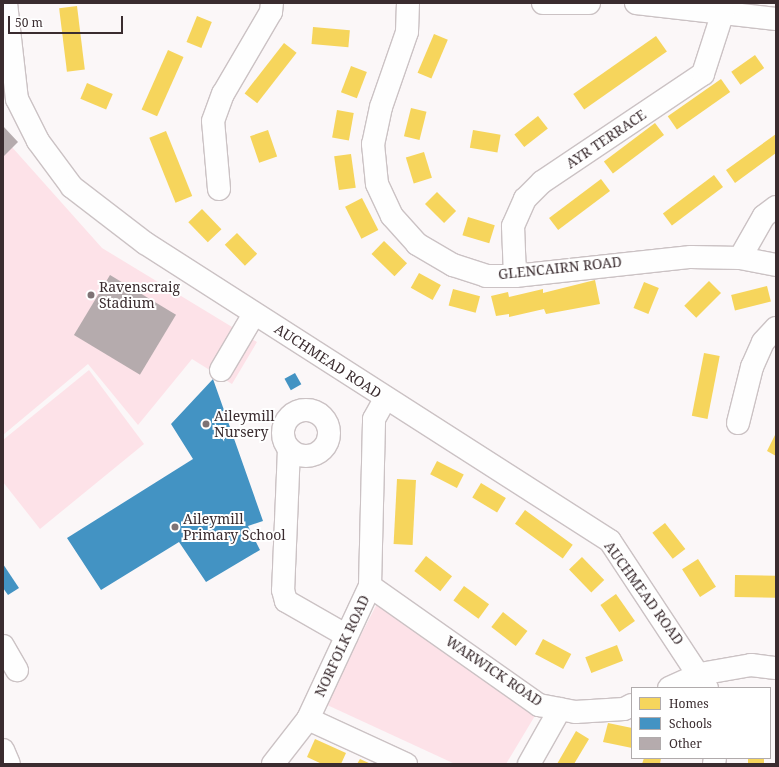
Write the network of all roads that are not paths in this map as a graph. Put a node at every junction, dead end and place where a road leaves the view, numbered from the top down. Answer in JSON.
{"nodes":[{"id":1,"x":6,"y":3,"type":"edge"},
{"id":2,"x":272,"y":3,"type":"edge"},
{"id":3,"x":408,"y":3,"type":"edge"},
{"id":4,"x":543,"y":3,"type":"edge"},
{"id":5,"x":577,"y":3,"type":"edge"},
{"id":6,"x":589,"y":3,"type":"edge"},
{"id":7,"x":636,"y":3,"type":"edge"},
{"id":8,"x":723,"y":12,"type":"junction"},
{"id":9,"x":776,"y":18,"type":"edge"},
{"id":10,"x":219,"y":189,"type":"dead end"},
{"id":11,"x":776,"y":207,"type":"edge"},
{"id":12,"x":740,"y":258,"type":"junction"},
{"id":13,"x":776,"y":265,"type":"edge"},
{"id":14,"x":515,"y":276,"type":"junction"},
{"id":15,"x":254,"y":314,"type":"junction"},
{"id":16,"x":776,"y":328,"type":"edge"},
{"id":17,"x":221,"y":370,"type":"dead end"},
{"id":18,"x":385,"y":399,"type":"junction"},
{"id":19,"x":738,"y":423,"type":"dead end"},
{"id":20,"x":289,"y":449,"type":"dead end"},
{"id":21,"x":370,"y":586,"type":"junction"},
{"id":22,"x":347,"y":636,"type":"junction"},
{"id":23,"x":3,"y":646,"type":"edge"},
{"id":24,"x":776,"y":668,"type":"edge"},
{"id":25,"x":17,"y":670,"type":"dead end"},
{"id":26,"x":704,"y":681,"type":"edge"},
{"id":27,"x":674,"y":687,"type":"edge"},
{"id":28,"x":631,"y":706,"type":"edge"},
{"id":29,"x":560,"y":709,"type":"junction"},
{"id":30,"x":308,"y":719,"type":"junction"},
{"id":31,"x":3,"y":750,"type":"edge"},
{"id":32,"x":279,"y":761,"type":"edge"},
{"id":33,"x":10,"y":764,"type":"edge"},
{"id":34,"x":406,"y":764,"type":"edge"},
{"id":35,"x":529,"y":764,"type":"edge"}],
"edges":[{"from":1,"to":15,"type":"street","name":"AUCHMEAD ROAD"},
{"from":2,"to":10,"type":"street"},
{"from":3,"to":14,"type":"street","name":"GLENCAIRN ROAD"},
{"from":4,"to":5,"type":"street"},
{"from":5,"to":6,"type":"street"},
{"from":7,"to":8,"type":"street"},
{"from":8,"to":9,"type":"street"},
{"from":8,"to":14,"type":"street","name":"AYR TERRACE"},
{"from":11,"to":12,"type":"street"},
{"from":12,"to":13,"type":"street","name":"GLENCAIRN ROAD"},
{"from":12,"to":14,"type":"street","name":"GLENCAIRN ROAD"},
{"from":15,"to":17,"type":"street"},
{"from":15,"to":18,"type":"street","name":"AUCHMEAD ROAD"},
{"from":16,"to":19,"type":"street"},
{"from":18,"to":21,"type":"street","name":"NORFOLK ROAD"},
{"from":18,"to":26,"type":"street","name":"AUCHMEAD ROAD"},
{"from":20,"to":22,"type":"street"},
{"from":21,"to":22,"type":"street","name":"NORFOLK ROAD"},
{"from":21,"to":29,"type":"street","name":"WARWICK ROAD"},
{"from":22,"to":30,"type":"street","name":"NORFOLK ROAD"},
{"from":23,"to":25,"type":"street"},
{"from":24,"to":26,"type":"street"},
{"from":26,"to":27,"type":"street"},
{"from":28,"to":29,"type":"street","name":"WARWICK ROAD"},
{"from":29,"to":35,"type":"street"},
{"from":30,"to":32,"type":"street","name":"NORFOLK ROAD"},
{"from":30,"to":34,"type":"street"},
{"from":31,"to":33,"type":"street"}]}
